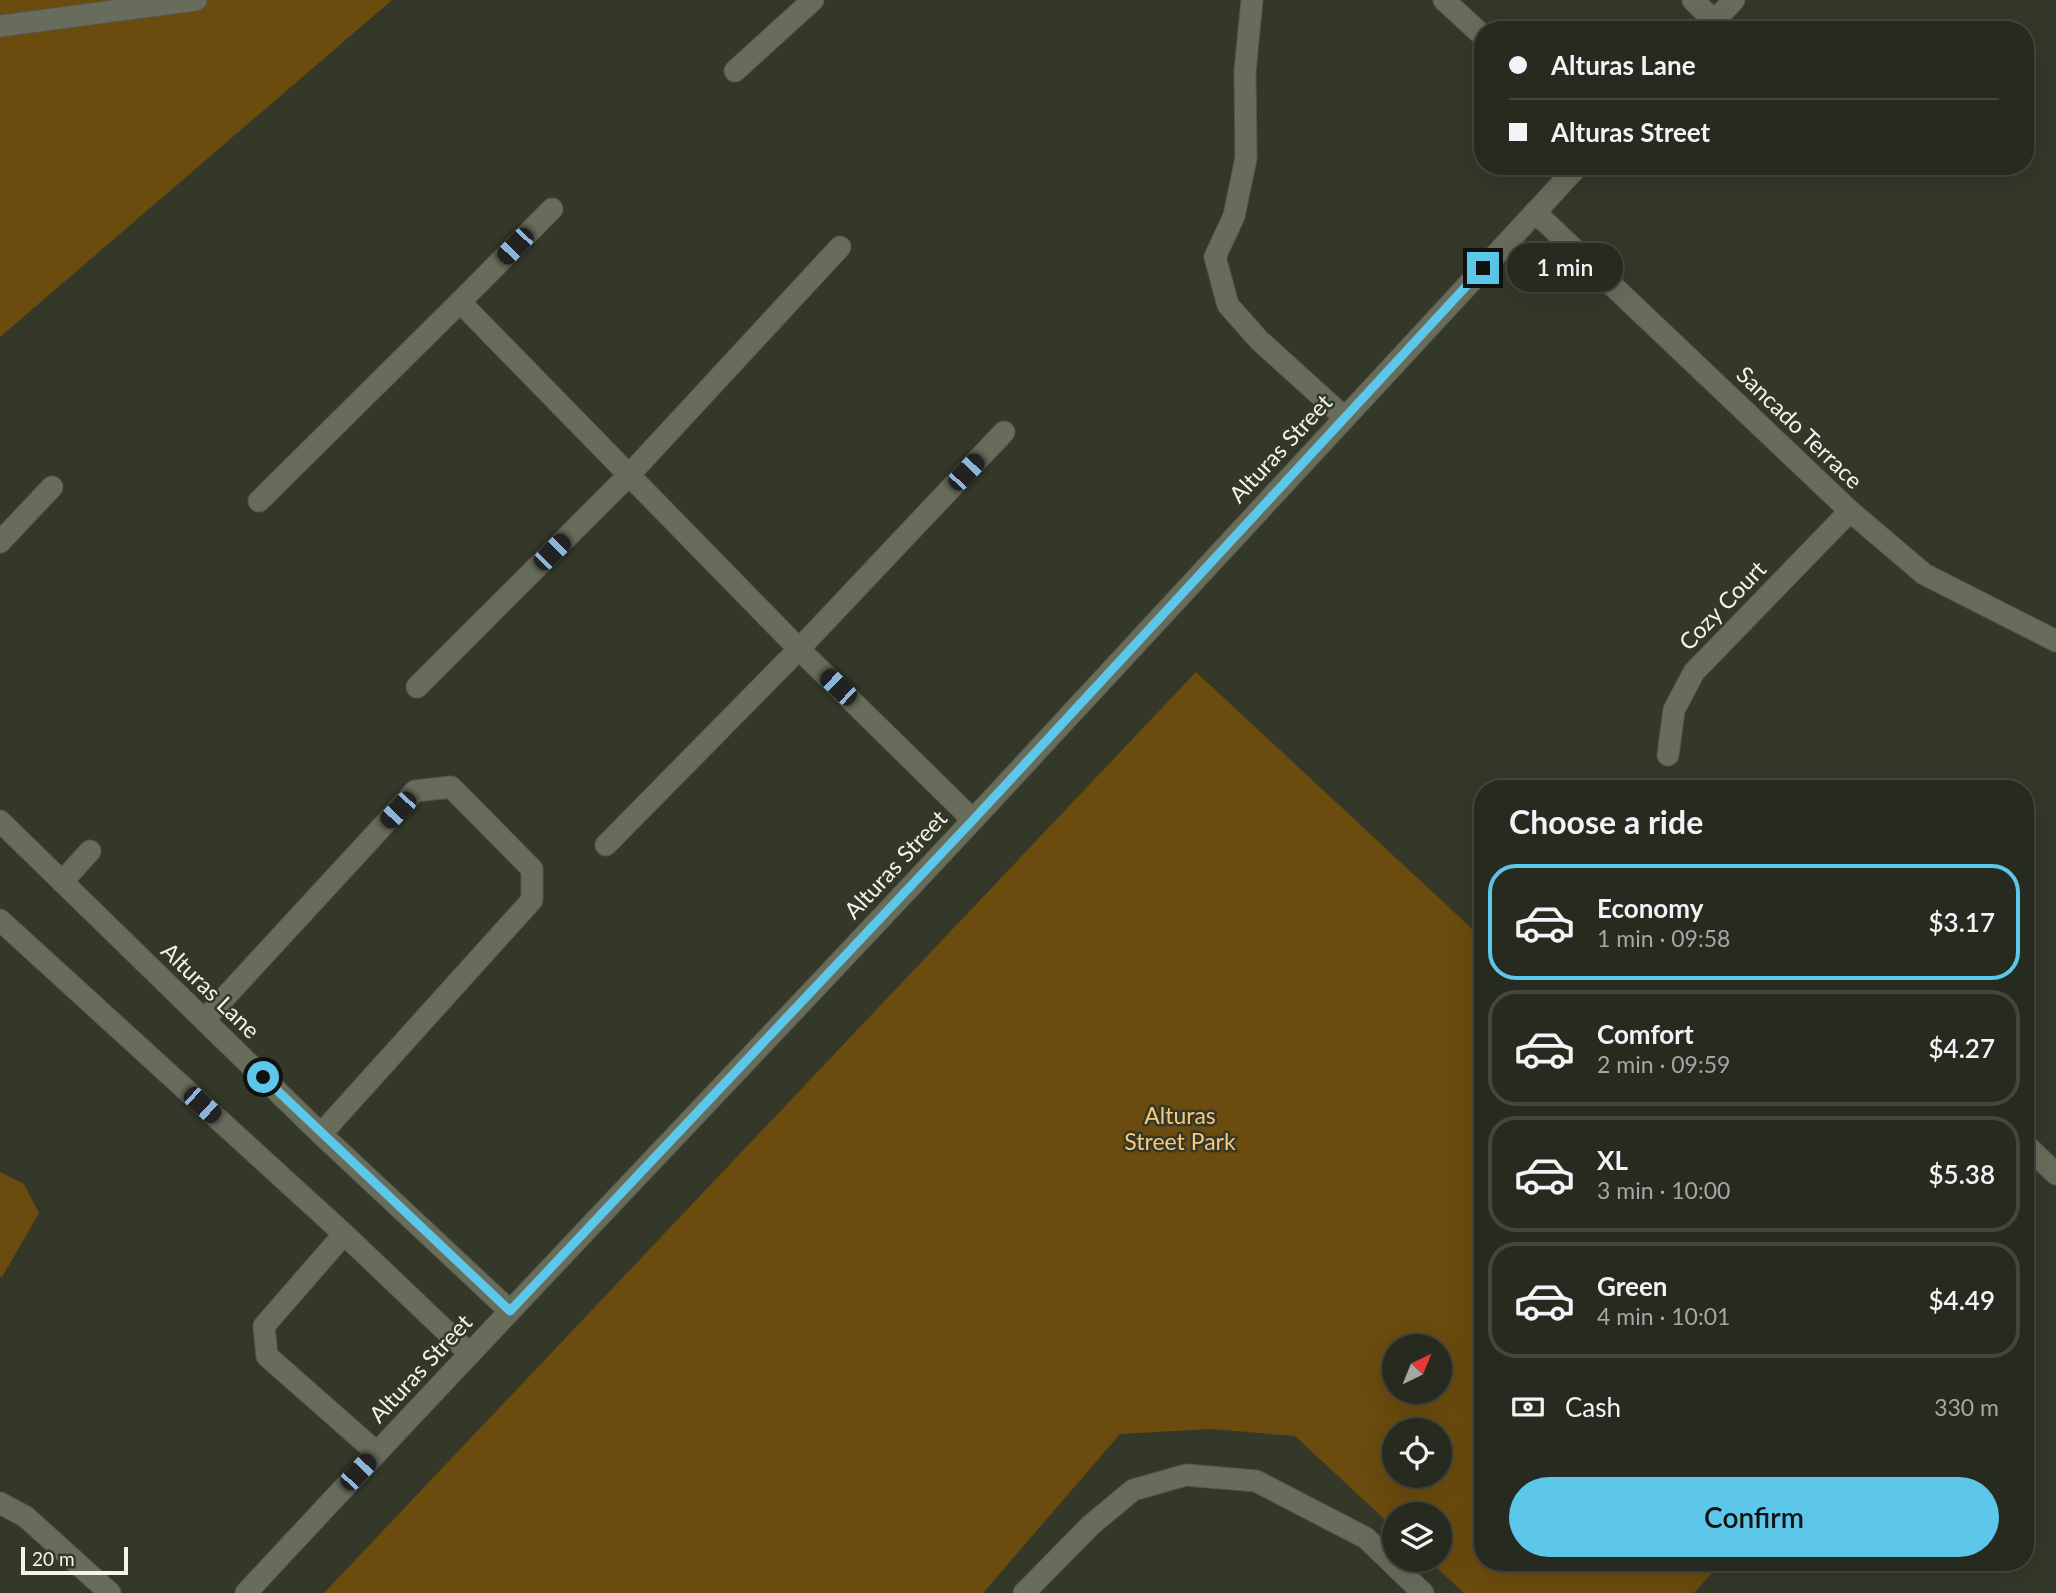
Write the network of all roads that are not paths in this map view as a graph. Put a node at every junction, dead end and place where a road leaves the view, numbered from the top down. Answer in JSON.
{"nodes":[{"id":1,"x":196,"y":0,"type":"edge"},
{"id":2,"x":813,"y":0,"type":"edge"},
{"id":3,"x":1252,"y":0,"type":"edge"},
{"id":4,"x":1444,"y":0,"type":"edge"},
{"id":5,"x":1693,"y":0,"type":"edge"},
{"id":6,"x":1734,"y":0,"type":"edge"},
{"id":7,"x":1707,"y":21,"type":"edge"},
{"id":8,"x":1714,"y":21,"type":"edge"},
{"id":9,"x":0,"y":26,"type":"edge"},
{"id":10,"x":1474,"y":28,"type":"edge"},
{"id":11,"x":734,"y":71,"type":"dead end"},
{"id":12,"x":1570,"y":175,"type":"edge"},
{"id":13,"x":552,"y":209,"type":"dead end"},
{"id":14,"x":1535,"y":212,"type":"junction"},
{"id":15,"x":840,"y":247,"type":"dead end"},
{"id":16,"x":460,"y":302,"type":"junction"},
{"id":17,"x":1343,"y":417,"type":"junction"},
{"id":18,"x":1004,"y":432,"type":"dead end"},
{"id":19,"x":629,"y":475,"type":"junction"},
{"id":20,"x":52,"y":487,"type":"dead end"},
{"id":21,"x":259,"y":501,"type":"dead end"},
{"id":22,"x":1850,"y":511,"type":"junction"},
{"id":23,"x":0,"y":541,"type":"edge"},
{"id":24,"x":2056,"y":641,"type":"edge"},
{"id":25,"x":799,"y":649,"type":"junction"},
{"id":26,"x":417,"y":687,"type":"dead end"},
{"id":27,"x":1668,"y":755,"type":"dead end"},
{"id":28,"x":973,"y":820,"type":"junction"},
{"id":29,"x":0,"y":821,"type":"edge"},
{"id":30,"x":606,"y":845,"type":"dead end"},
{"id":31,"x":90,"y":851,"type":"dead end"},
{"id":32,"x":62,"y":882,"type":"junction"},
{"id":33,"x":0,"y":920,"type":"edge"},
{"id":34,"x":204,"y":1020,"type":"junction"},
{"id":35,"x":321,"y":1134,"type":"junction"},
{"id":36,"x":2034,"y":1153,"type":"edge"},
{"id":37,"x":2056,"y":1174,"type":"edge"},
{"id":38,"x":344,"y":1234,"type":"junction"},
{"id":39,"x":510,"y":1311,"type":"junction"},
{"id":40,"x":470,"y":1354,"type":"junction"},
{"id":41,"x":376,"y":1452,"type":"junction"},
{"id":42,"x":0,"y":1503,"type":"edge"},
{"id":43,"x":110,"y":1593,"type":"edge"},
{"id":44,"x":246,"y":1593,"type":"edge"},
{"id":45,"x":1024,"y":1593,"type":"edge"},
{"id":46,"x":1423,"y":1593,"type":"edge"}],
"edges":[{"from":1,"to":9,"type":"street"},
{"from":2,"to":11,"type":"street"},
{"from":3,"to":17,"type":"street"},
{"from":4,"to":10,"type":"street"},
{"from":5,"to":7,"type":"street"},
{"from":6,"to":8,"type":"street"},
{"from":12,"to":14,"type":"street","name":"Alturas Street"},
{"from":13,"to":16,"type":"street"},
{"from":14,"to":17,"type":"street","name":"Alturas Street"},
{"from":14,"to":22,"type":"street","name":"Sancado Terrace"},
{"from":15,"to":19,"type":"street"},
{"from":16,"to":19,"type":"street"},
{"from":16,"to":21,"type":"street"},
{"from":17,"to":28,"type":"street","name":"Alturas Street"},
{"from":18,"to":25,"type":"street"},
{"from":19,"to":25,"type":"street"},
{"from":19,"to":26,"type":"street"},
{"from":20,"to":23,"type":"street"},
{"from":22,"to":24,"type":"street","name":"Sancado Terrace"},
{"from":22,"to":27,"type":"street","name":"Cozy Court"},
{"from":25,"to":28,"type":"street"},
{"from":25,"to":30,"type":"street"},
{"from":28,"to":39,"type":"street","name":"Alturas Street"},
{"from":29,"to":32,"type":"street","name":"Alturas Lane"},
{"from":31,"to":32,"type":"street"},
{"from":32,"to":34,"type":"street","name":"Alturas Lane"},
{"from":33,"to":38,"type":"street"},
{"from":34,"to":35,"type":"street","name":"Alturas Lane"},
{"from":34,"to":35,"type":"street"},
{"from":35,"to":39,"type":"street","name":"Alturas Lane"},
{"from":36,"to":37,"type":"street"},
{"from":38,"to":40,"type":"street"},
{"from":38,"to":41,"type":"street"},
{"from":39,"to":40,"type":"street","name":"Alturas Street"},
{"from":40,"to":41,"type":"street","name":"Alturas Street"},
{"from":41,"to":44,"type":"street","name":"Alturas Street"},
{"from":42,"to":43,"type":"street"},
{"from":45,"to":46,"type":"street"}]}
